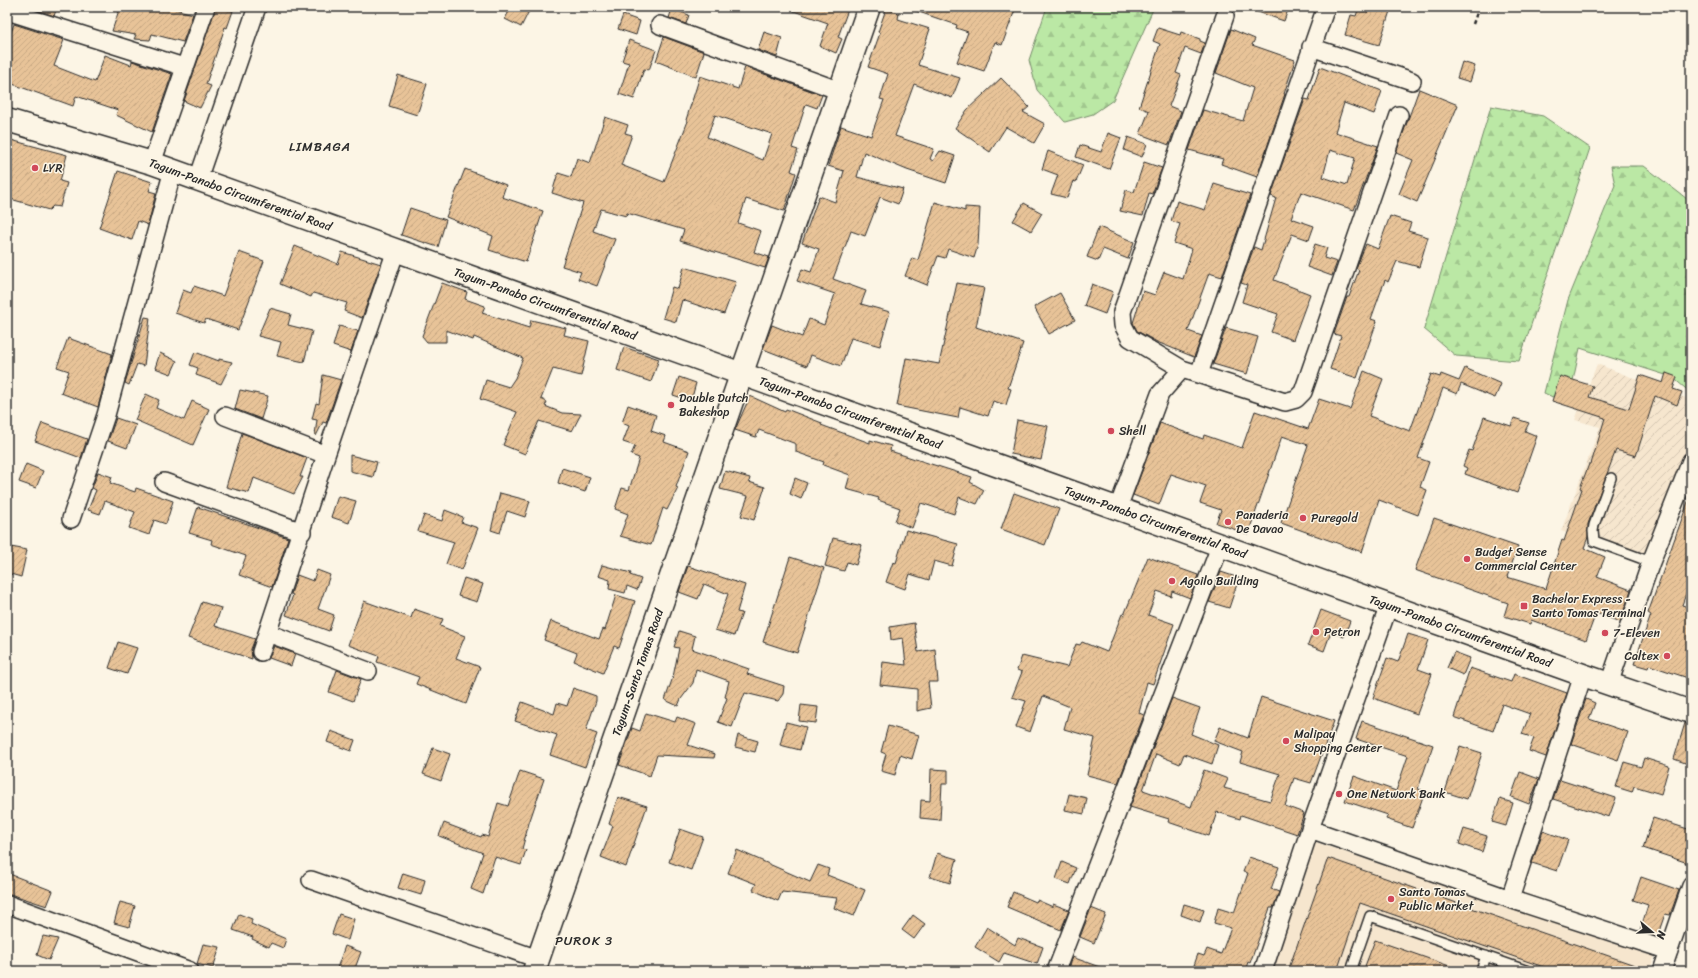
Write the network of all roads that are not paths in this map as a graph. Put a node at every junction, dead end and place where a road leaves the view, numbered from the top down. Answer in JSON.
{"nodes":[{"id":1,"x":206,"y":7,"type":"edge"},
{"id":2,"x":257,"y":7,"type":"edge"},
{"id":3,"x":869,"y":7,"type":"edge"},
{"id":4,"x":1326,"y":7,"type":"edge"},
{"id":5,"x":7,"y":11,"type":"edge"},
{"id":6,"x":1225,"y":16,"type":"dead end"},
{"id":7,"x":660,"y":25,"type":"dead end"},
{"id":8,"x":1311,"y":47,"type":"junction"},
{"id":9,"x":184,"y":67,"type":"junction"},
{"id":10,"x":1412,"y":81,"type":"dead end"},
{"id":11,"x":840,"y":91,"type":"junction"},
{"id":12,"x":1399,"y":115,"type":"dead end"},
{"id":13,"x":7,"y":120,"type":"edge"},
{"id":14,"x":152,"y":163,"type":"junction"},
{"id":15,"x":173,"y":170,"type":"junction"},
{"id":16,"x":198,"y":179,"type":"junction"},
{"id":17,"x":396,"y":250,"type":"junction"},
{"id":18,"x":1182,"y":369,"type":"junction"},
{"id":19,"x":743,"y":374,"type":"junction"},
{"id":20,"x":1199,"y":374,"type":"junction"},
{"id":21,"x":225,"y":416,"type":"dead end"},
{"id":22,"x":326,"y":455,"type":"junction"},
{"id":23,"x":1691,"y":461,"type":"edge"},
{"id":24,"x":1611,"y":478,"type":"dead end"},
{"id":25,"x":164,"y":482,"type":"dead end"},
{"id":26,"x":1118,"y":508,"type":"junction"},
{"id":27,"x":71,"y":519,"type":"dead end"},
{"id":28,"x":302,"y":532,"type":"junction"},
{"id":29,"x":1221,"y":544,"type":"junction"},
{"id":30,"x":1651,"y":562,"type":"junction"},
{"id":31,"x":1389,"y":605,"type":"junction"},
{"id":32,"x":268,"y":633,"type":"junction"},
{"id":33,"x":261,"y":652,"type":"dead end"},
{"id":34,"x":368,"y":671,"type":"dead end"},
{"id":35,"x":1583,"y":675,"type":"junction"},
{"id":36,"x":1609,"y":684,"type":"junction"},
{"id":37,"x":1691,"y":712,"type":"edge"},
{"id":38,"x":1310,"y":829,"type":"junction"},
{"id":39,"x":311,"y":880,"type":"dead end"},
{"id":40,"x":1691,"y":886,"type":"edge"},
{"id":41,"x":1510,"y":899,"type":"junction"},
{"id":42,"x":7,"y":904,"type":"edge"},
{"id":43,"x":1668,"y":952,"type":"junction"},
{"id":44,"x":1486,"y":956,"type":"junction"},
{"id":45,"x":536,"y":965,"type":"edge"},
{"id":46,"x":1353,"y":970,"type":"edge"},
{"id":47,"x":190,"y":971,"type":"edge"},
{"id":48,"x":1056,"y":971,"type":"edge"},
{"id":49,"x":1263,"y":971,"type":"edge"},
{"id":50,"x":1480,"y":971,"type":"edge"},
{"id":51,"x":1528,"y":971,"type":"edge"},
{"id":52,"x":1662,"y":971,"type":"edge"}],
"edges":[{"from":1,"to":9,"type":"street"},
{"from":2,"to":16,"type":"street"},
{"from":3,"to":11,"type":"main road","name":"Tagum-Santo Tomas Road"},
{"from":4,"to":8,"type":"street"},
{"from":5,"to":9,"type":"street"},
{"from":6,"to":18,"type":"street"},
{"from":7,"to":11,"type":"street"},
{"from":8,"to":10,"type":"street"},
{"from":8,"to":20,"type":"street"},
{"from":9,"to":14,"type":"street"},
{"from":11,"to":19,"type":"main road","name":"Tagum-Santo Tomas Road"},
{"from":12,"to":20,"type":"street"},
{"from":13,"to":14,"type":"main road","name":"Tagum-Panabo Circumferential Road"},
{"from":14,"to":15,"type":"main road","name":"Tagum-Panabo Circumferential Road"},
{"from":15,"to":16,"type":"main road","name":"Tagum-Panabo Circumferential Road"},
{"from":15,"to":27,"type":"street"},
{"from":16,"to":17,"type":"main road","name":"Tagum-Panabo Circumferential Road"},
{"from":17,"to":19,"type":"main road","name":"Tagum-Panabo Circumferential Road"},
{"from":17,"to":22,"type":"street"},
{"from":18,"to":20,"type":"street"},
{"from":18,"to":26,"type":"street"},
{"from":19,"to":26,"type":"main road","name":"Tagum-Panabo Circumferential Road"},
{"from":19,"to":45,"type":"main road","name":"Tagum-Santo Tomas Road"},
{"from":21,"to":22,"type":"street"},
{"from":22,"to":28,"type":"street"},
{"from":23,"to":30,"type":"street"},
{"from":24,"to":30,"type":"lane"},
{"from":25,"to":28,"type":"street"},
{"from":26,"to":29,"type":"main road","name":"Tagum-Panabo Circumferential Road"},
{"from":28,"to":32,"type":"street"},
{"from":29,"to":31,"type":"main road","name":"Tagum-Panabo Circumferential Road"},
{"from":29,"to":48,"type":"street"},
{"from":30,"to":36,"type":"street"},
{"from":31,"to":35,"type":"main road","name":"Tagum-Panabo Circumferential Road"},
{"from":31,"to":38,"type":"street"},
{"from":32,"to":33,"type":"street"},
{"from":32,"to":34,"type":"street"},
{"from":35,"to":36,"type":"main road","name":"Tagum-Panabo Circumferential Road"},
{"from":35,"to":41,"type":"street"},
{"from":36,"to":37,"type":"main road","name":"Tagum-Panabo Circumferential Road"},
{"from":38,"to":41,"type":"street"},
{"from":38,"to":49,"type":"street"},
{"from":39,"to":45,"type":"street"},
{"from":40,"to":43,"type":"street"},
{"from":41,"to":43,"type":"street"},
{"from":42,"to":47,"type":"street"},
{"from":43,"to":52,"type":"street"},
{"from":44,"to":46,"type":"lane"},
{"from":44,"to":50,"type":"lane"},
{"from":44,"to":51,"type":"lane"}]}
